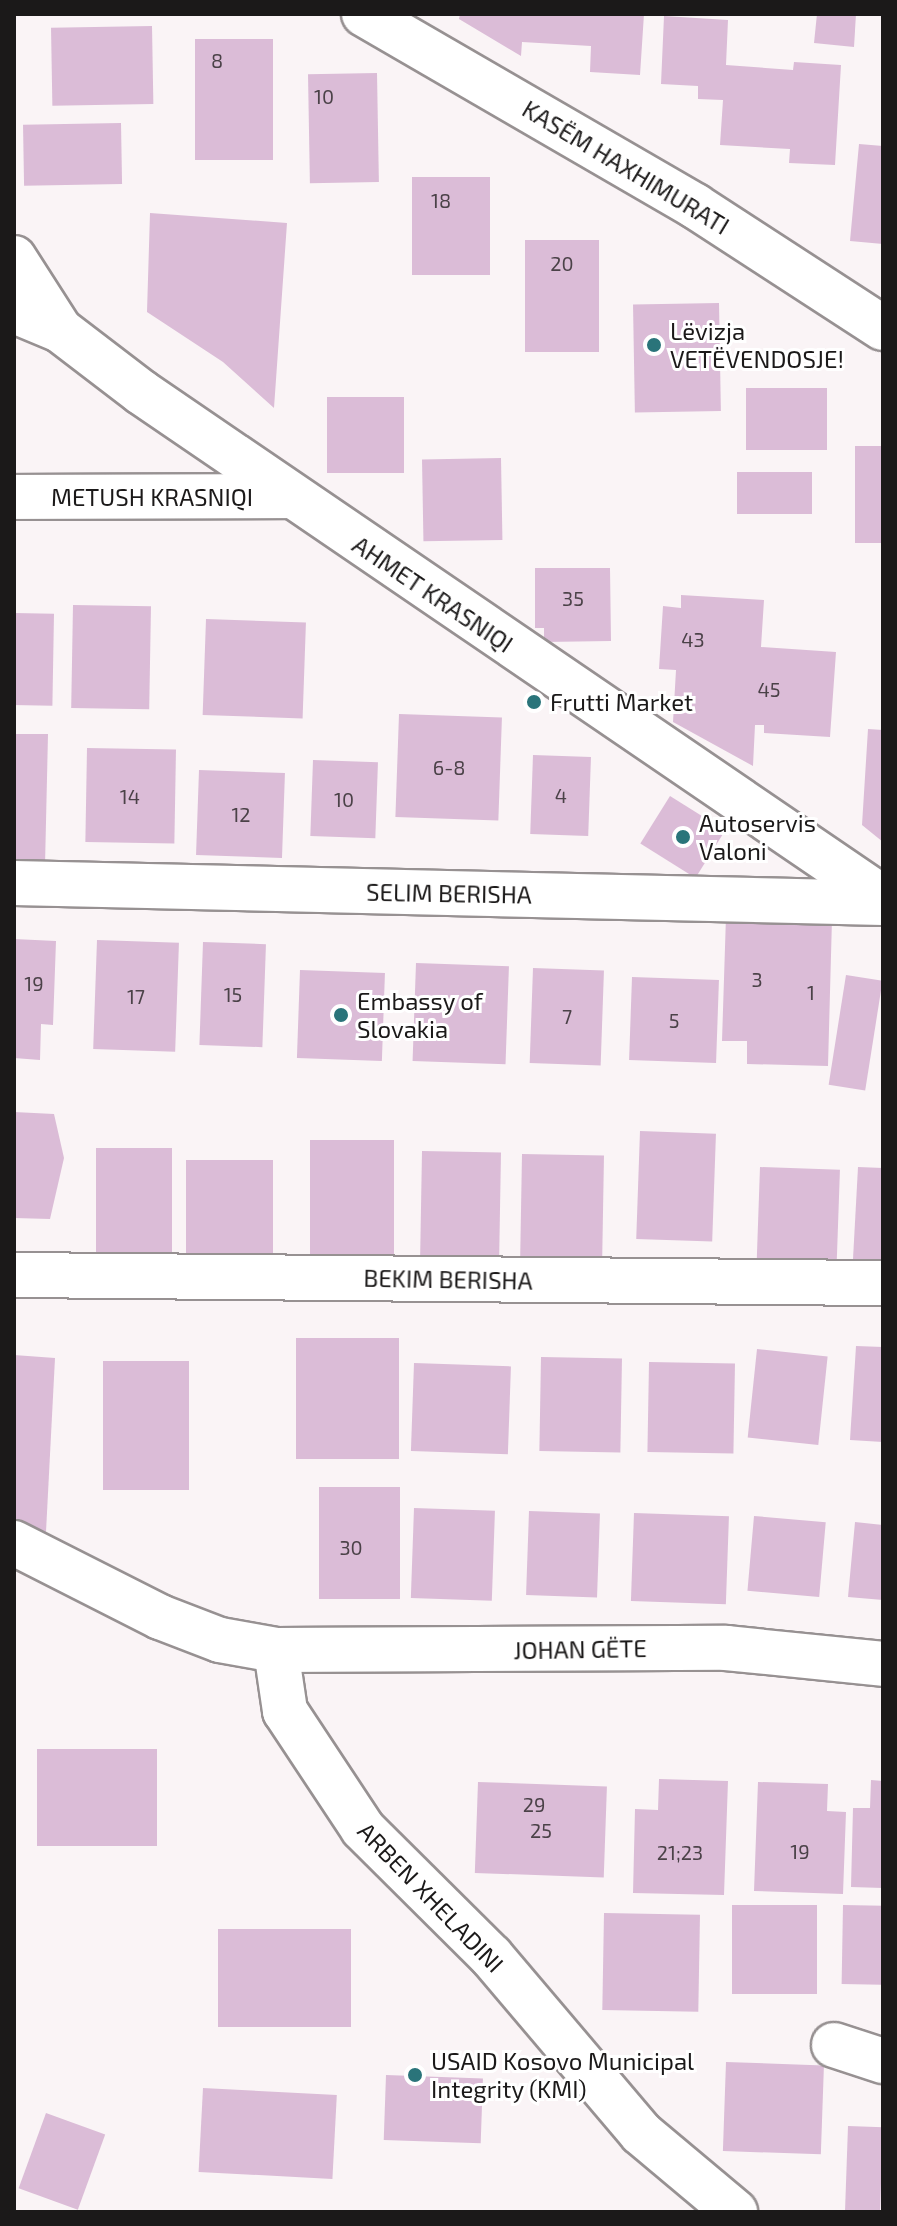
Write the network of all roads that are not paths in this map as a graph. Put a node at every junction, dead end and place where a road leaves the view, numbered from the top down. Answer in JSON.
{"nodes":[{"id":1,"x":364,"y":14,"type":"edge"},
{"id":2,"x":14,"y":258,"type":"edge"},
{"id":3,"x":14,"y":311,"type":"edge"},
{"id":4,"x":883,"y":328,"type":"edge"},
{"id":5,"x":60,"y":330,"type":"junction"},
{"id":6,"x":291,"y":496,"type":"junction"},
{"id":7,"x":14,"y":497,"type":"edge"},
{"id":8,"x":14,"y":883,"type":"edge"},
{"id":9,"x":883,"y":900,"type":"edge"},
{"id":10,"x":14,"y":1275,"type":"edge"},
{"id":11,"x":883,"y":1283,"type":"edge"},
{"id":12,"x":14,"y":1543,"type":"edge"},
{"id":13,"x":276,"y":1650,"type":"junction"},
{"id":14,"x":883,"y":1664,"type":"edge"},
{"id":15,"x":834,"y":2045,"type":"dead end"},
{"id":16,"x":883,"y":2061,"type":"edge"},
{"id":17,"x":735,"y":2212,"type":"edge"}],
"edges":[{"from":1,"to":4,"type":"street","name":"KASËM HAXHIMURATI"},
{"from":2,"to":5,"type":"street","name":"AHMET KRASNIQI"},
{"from":3,"to":5,"type":"street"},
{"from":5,"to":6,"type":"street","name":"AHMET KRASNIQI"},
{"from":6,"to":7,"type":"street","name":"METUSH KRASNIQI"},
{"from":6,"to":9,"type":"street","name":"AHMET KRASNIQI"},
{"from":8,"to":9,"type":"street","name":"SELIM BERISHA"},
{"from":10,"to":11,"type":"street","name":"BEKIM BERISHA"},
{"from":12,"to":13,"type":"street"},
{"from":13,"to":14,"type":"street","name":"JOHAN GËTE"},
{"from":13,"to":17,"type":"street","name":"ARBEN XHELADINI"},
{"from":15,"to":16,"type":"street"}]}
